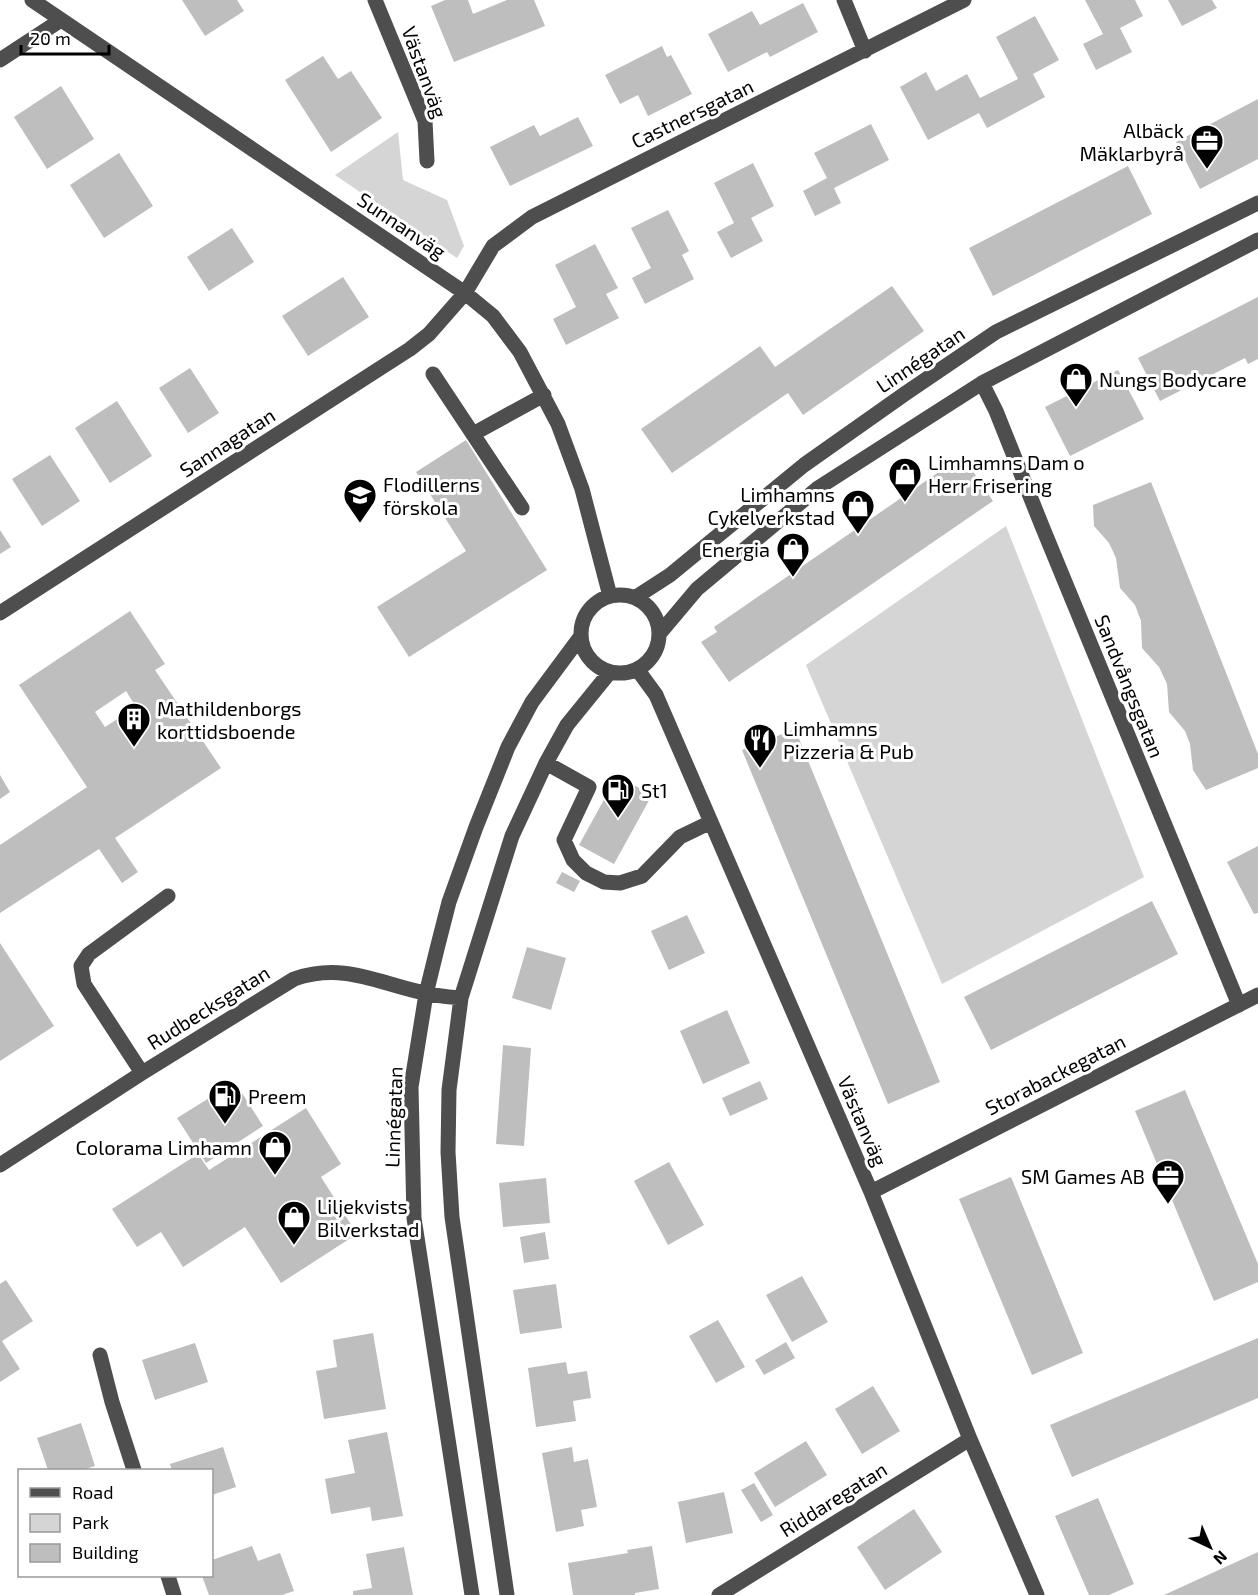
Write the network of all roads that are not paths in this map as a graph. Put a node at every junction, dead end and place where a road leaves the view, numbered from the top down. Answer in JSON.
{"nodes":[{"id":1,"x":32,"y":0,"type":"edge"},
{"id":2,"x":375,"y":0,"type":"edge"},
{"id":3,"x":844,"y":0,"type":"edge"},
{"id":4,"x":964,"y":0,"type":"edge"},
{"id":5,"x":61,"y":20,"type":"junction"},
{"id":6,"x":865,"y":51,"type":"junction"},
{"id":7,"x":0,"y":60,"type":"edge"},
{"id":8,"x":427,"y":161,"type":"dead end"},
{"id":9,"x":1258,"y":203,"type":"edge"},
{"id":10,"x":1258,"y":240,"type":"edge"},
{"id":11,"x":465,"y":293,"type":"junction"},
{"id":12,"x":433,"y":374,"type":"dead end"},
{"id":13,"x":982,"y":383,"type":"junction"},
{"id":14,"x":544,"y":395,"type":"junction"},
{"id":15,"x":472,"y":434,"type":"junction"},
{"id":16,"x":522,"y":508,"type":"dead end"},
{"id":17,"x":610,"y":596,"type":"junction"},
{"id":18,"x":636,"y":597,"type":"junction"},
{"id":19,"x":0,"y":613,"type":"edge"},
{"id":20,"x":660,"y":633,"type":"junction"},
{"id":21,"x":581,"y":636,"type":"junction"},
{"id":22,"x":637,"y":669,"type":"junction"},
{"id":23,"x":610,"y":672,"type":"junction"},
{"id":24,"x":546,"y":762,"type":"junction"},
{"id":25,"x":711,"y":822,"type":"junction"},
{"id":26,"x":168,"y":896,"type":"dead end"},
{"id":27,"x":426,"y":994,"type":"junction"},
{"id":28,"x":1258,"y":994,"type":"edge"},
{"id":29,"x":461,"y":998,"type":"junction"},
{"id":30,"x":1239,"y":1005,"type":"junction"},
{"id":31,"x":142,"y":1073,"type":"junction"},
{"id":32,"x":0,"y":1165,"type":"edge"},
{"id":33,"x":871,"y":1192,"type":"junction"},
{"id":34,"x":100,"y":1355,"type":"dead end"},
{"id":35,"x":970,"y":1439,"type":"junction"},
{"id":36,"x":134,"y":1469,"type":"edge"},
{"id":37,"x":169,"y":1577,"type":"edge"},
{"id":38,"x":174,"y":1595,"type":"edge"},
{"id":39,"x":472,"y":1595,"type":"edge"},
{"id":40,"x":507,"y":1595,"type":"edge"},
{"id":41,"x":719,"y":1595,"type":"edge"},
{"id":42,"x":1037,"y":1595,"type":"edge"}],
"edges":[{"from":1,"to":5,"type":"street","name":"Sunnanväg"},
{"from":2,"to":8,"type":"street","name":"Västanväg"},
{"from":3,"to":6,"type":"street"},
{"from":4,"to":6,"type":"street","name":"Castnersgatan"},
{"from":5,"to":7,"type":"street"},
{"from":5,"to":11,"type":"street","name":"Sunnanväg"},
{"from":6,"to":11,"type":"street","name":"Castnersgatan"},
{"from":9,"to":18,"type":"street","name":"Linnégatan"},
{"from":10,"to":13,"type":"street"},
{"from":11,"to":14,"type":"street","name":"Sunnanväg"},
{"from":11,"to":19,"type":"street","name":"Sannagatan"},
{"from":12,"to":15,"type":"street"},
{"from":13,"to":20,"type":"street"},
{"from":13,"to":30,"type":"street","name":"Sandvångsgatan"},
{"from":14,"to":15,"type":"street"},
{"from":14,"to":17,"type":"street","name":"Sunnanväg"},
{"from":15,"to":16,"type":"street"},
{"from":17,"to":18,"type":"street"},
{"from":17,"to":21,"type":"street"},
{"from":18,"to":20,"type":"street"},
{"from":20,"to":22,"type":"street"},
{"from":21,"to":23,"type":"street"},
{"from":21,"to":27,"type":"street","name":"Linnégatan"},
{"from":22,"to":23,"type":"street"},
{"from":22,"to":25,"type":"street","name":"Västanväg"},
{"from":23,"to":24,"type":"street"},
{"from":24,"to":25,"type":"street"},
{"from":24,"to":29,"type":"street"},
{"from":25,"to":33,"type":"street","name":"Västanväg"},
{"from":26,"to":31,"type":"street"},
{"from":27,"to":29,"type":"street","name":"Rudbecksgatan"},
{"from":27,"to":31,"type":"street","name":"Rudbecksgatan"},
{"from":27,"to":39,"type":"street","name":"Linnégatan"},
{"from":28,"to":30,"type":"street","name":"Storabackegatan"},
{"from":29,"to":40,"type":"street"},
{"from":30,"to":33,"type":"street","name":"Storabackegatan"},
{"from":31,"to":32,"type":"street","name":"Rudbecksgatan"},
{"from":33,"to":35,"type":"street","name":"Västanväg"},
{"from":34,"to":36,"type":"street"},
{"from":35,"to":41,"type":"street","name":"Riddaregatan"},
{"from":35,"to":42,"type":"street","name":"Västanväg"},
{"from":37,"to":38,"type":"street"}]}
